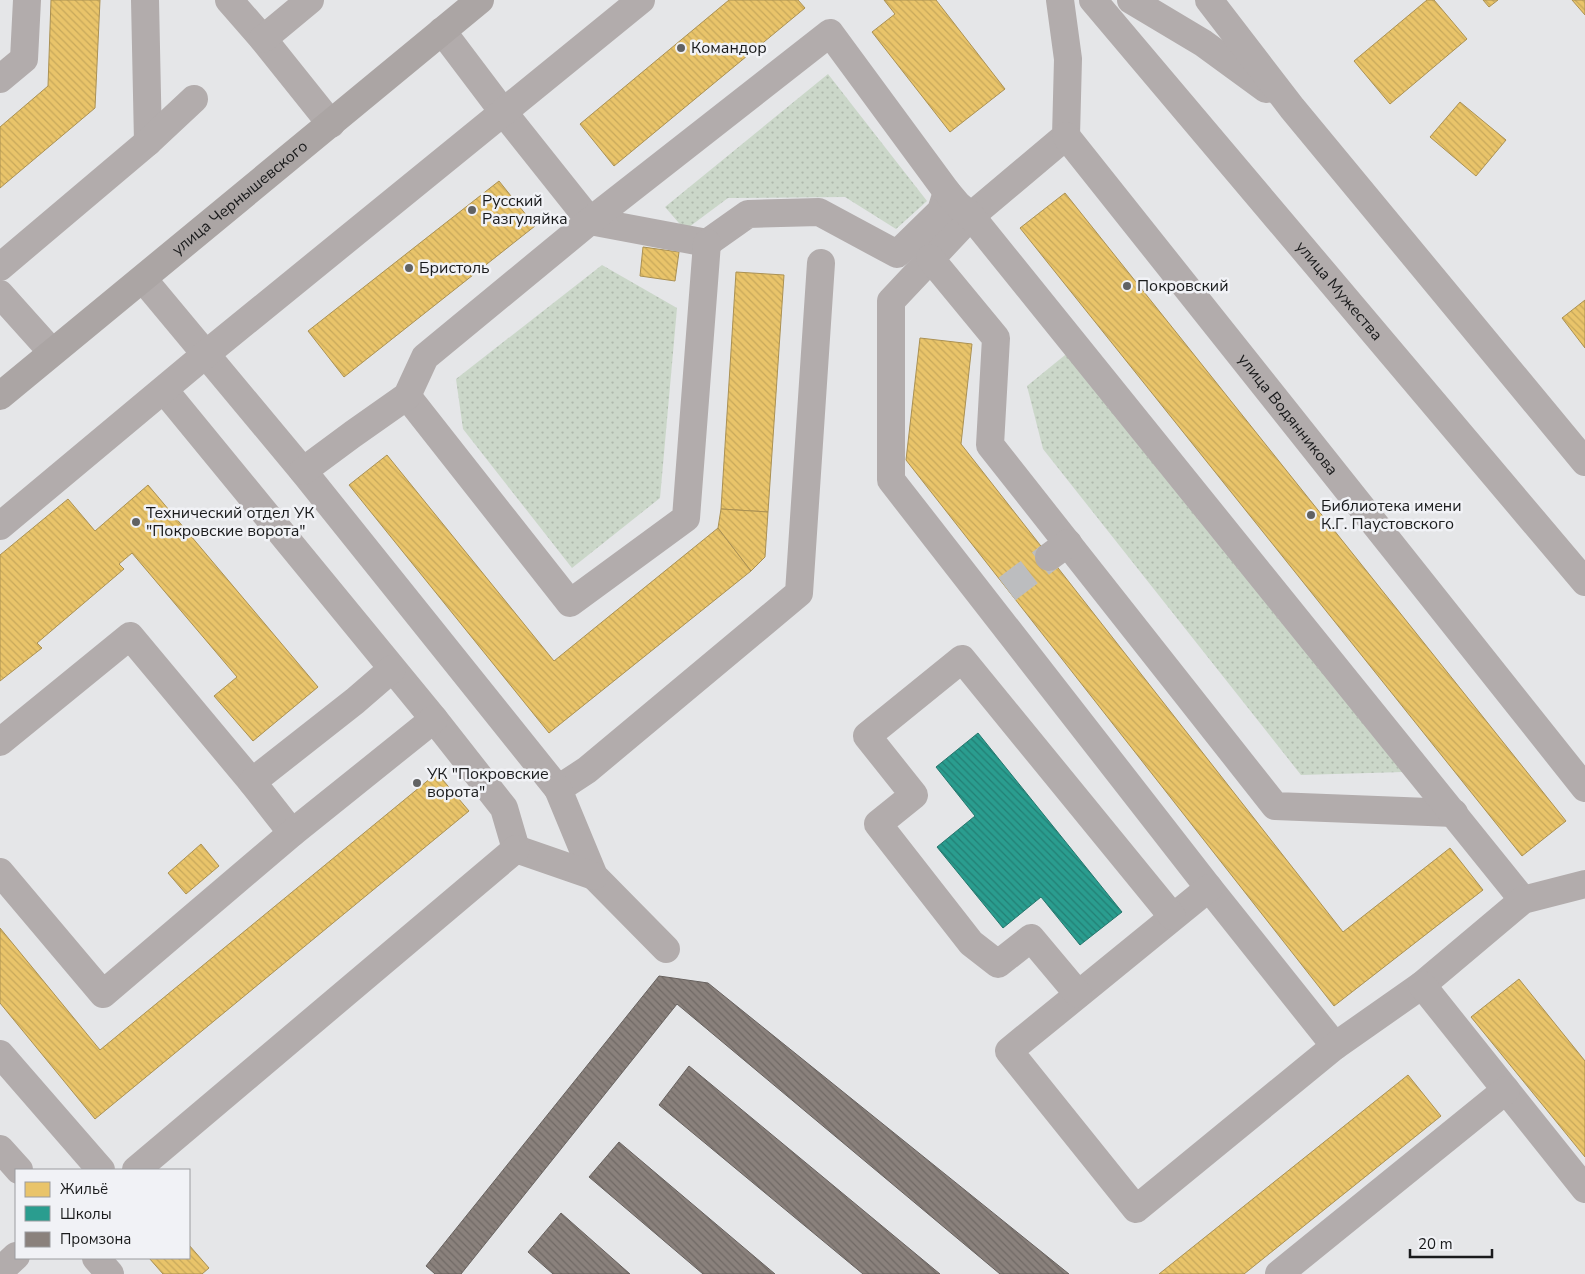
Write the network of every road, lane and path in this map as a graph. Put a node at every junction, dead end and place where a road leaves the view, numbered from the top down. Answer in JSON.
{"nodes":[{"id":1,"x":27,"y":0,"type":"edge"},
{"id":2,"x":146,"y":0,"type":"edge"},
{"id":3,"x":229,"y":0,"type":"edge"},
{"id":4,"x":310,"y":0,"type":"edge"},
{"id":5,"x":480,"y":0,"type":"edge"},
{"id":6,"x":641,"y":0,"type":"edge"},
{"id":7,"x":1060,"y":0,"type":"edge"},
{"id":8,"x":1093,"y":0,"type":"edge"},
{"id":9,"x":1131,"y":0,"type":"edge"},
{"id":10,"x":1208,"y":0,"type":"edge"},
{"id":11,"x":442,"y":31,"type":"junction"},
{"id":12,"x":263,"y":39,"type":"junction"},
{"id":13,"x":0,"y":79,"type":"edge"},
{"id":14,"x":194,"y":99,"type":"dead end"},
{"id":15,"x":1292,"y":108,"type":"junction"},
{"id":16,"x":504,"y":113,"type":"junction"},
{"id":17,"x":332,"y":124,"type":"junction"},
{"id":18,"x":1066,"y":136,"type":"junction"},
{"id":19,"x":148,"y":142,"type":"junction"},
{"id":20,"x":947,"y":192,"type":"junction"},
{"id":21,"x":971,"y":216,"type":"junction"},
{"id":22,"x":590,"y":221,"type":"junction"},
{"id":23,"x":707,"y":243,"type":"junction"},
{"id":24,"x":930,"y":258,"type":"junction"},
{"id":25,"x":821,"y":263,"type":"dead end"},
{"id":26,"x":0,"y":267,"type":"edge"},
{"id":27,"x":143,"y":279,"type":"junction"},
{"id":28,"x":0,"y":294,"type":"edge"},
{"id":29,"x":52,"y":352,"type":"junction"},
{"id":30,"x":206,"y":354,"type":"junction"},
{"id":31,"x":164,"y":390,"type":"junction"},
{"id":32,"x":0,"y":396,"type":"edge"},
{"id":33,"x":407,"y":396,"type":"junction"},
{"id":34,"x":1585,"y":462,"type":"edge"},
{"id":35,"x":303,"y":472,"type":"junction"},
{"id":36,"x":0,"y":526,"type":"edge"},
{"id":37,"x":1585,"y":582,"type":"edge"},
{"id":38,"x":392,"y":670,"type":"junction"},
{"id":39,"x":434,"y":719,"type":"junction"},
{"id":40,"x":0,"y":742,"type":"edge"},
{"id":41,"x":252,"y":782,"type":"junction"},
{"id":42,"x":1585,"y":788,"type":"edge"},
{"id":43,"x":558,"y":789,"type":"junction"},
{"id":44,"x":1454,"y":813,"type":"junction"},
{"id":45,"x":292,"y":833,"type":"junction"},
{"id":46,"x":516,"y":849,"type":"junction"},
{"id":47,"x":0,"y":872,"type":"edge"},
{"id":48,"x":594,"y":876,"type":"junction"},
{"id":49,"x":1585,"y":884,"type":"edge"},
{"id":50,"x":1209,"y":888,"type":"junction"},
{"id":51,"x":1523,"y":900,"type":"junction"},
{"id":52,"x":1172,"y":916,"type":"junction"},
{"id":53,"x":666,"y":949,"type":"dead end"},
{"id":54,"x":1422,"y":985,"type":"junction"},
{"id":55,"x":1078,"y":994,"type":"junction"},
{"id":56,"x":1334,"y":1046,"type":"junction"},
{"id":57,"x":0,"y":1054,"type":"edge"},
{"id":58,"x":1506,"y":1090,"type":"junction"},
{"id":59,"x":0,"y":1149,"type":"edge"},
{"id":60,"x":18,"y":1169,"type":"edge"},
{"id":61,"x":101,"y":1169,"type":"edge"},
{"id":62,"x":137,"y":1169,"type":"edge"},
{"id":63,"x":1585,"y":1188,"type":"edge"},
{"id":64,"x":15,"y":1257,"type":"edge"},
{"id":65,"x":97,"y":1259,"type":"edge"},
{"id":66,"x":0,"y":1271,"type":"edge"},
{"id":67,"x":110,"y":1274,"type":"edge"},
{"id":68,"x":1279,"y":1274,"type":"edge"}],
"edges":[{"from":1,"to":13,"type":"street"},
{"from":2,"to":19,"type":"street"},
{"from":3,"to":12,"type":"street"},
{"from":4,"to":12,"type":"street"},
{"from":5,"to":11,"type":"main road","name":"улица Чернышевского"},
{"from":6,"to":16,"type":"street"},
{"from":7,"to":18,"type":"street"},
{"from":8,"to":37,"type":"street","name":"улица Мужества"},
{"from":9,"to":15,"type":"street"},
{"from":10,"to":15,"type":"street"},
{"from":11,"to":16,"type":"street"},
{"from":11,"to":17,"type":"main road","name":"улица Чернышевского"},
{"from":12,"to":17,"type":"street"},
{"from":14,"to":19,"type":"street"},
{"from":15,"to":34,"type":"street"},
{"from":16,"to":22,"type":"street"},
{"from":16,"to":30,"type":"street"},
{"from":17,"to":27,"type":"main road","name":"улица Чернышевского"},
{"from":18,"to":21,"type":"street"},
{"from":18,"to":42,"type":"street","name":"улица Водянникова"},
{"from":19,"to":26,"type":"street"},
{"from":20,"to":21,"type":"street"},
{"from":20,"to":22,"type":"street"},
{"from":20,"to":23,"type":"street"},
{"from":21,"to":24,"type":"street"},
{"from":21,"to":44,"type":"street"},
{"from":22,"to":23,"type":"street"},
{"from":22,"to":33,"type":"street"},
{"from":23,"to":33,"type":"street"},
{"from":24,"to":44,"type":"street"},
{"from":24,"to":50,"type":"street"},
{"from":25,"to":43,"type":"street"},
{"from":27,"to":29,"type":"main road","name":"улица Чернышевского"},
{"from":27,"to":30,"type":"street"},
{"from":28,"to":29,"type":"street"},
{"from":29,"to":32,"type":"main road","name":"улица Чернышевского"},
{"from":30,"to":31,"type":"street"},
{"from":30,"to":35,"type":"street"},
{"from":31,"to":36,"type":"street"},
{"from":31,"to":38,"type":"street"},
{"from":33,"to":35,"type":"street"},
{"from":35,"to":43,"type":"street"},
{"from":38,"to":39,"type":"street"},
{"from":38,"to":41,"type":"street"},
{"from":39,"to":45,"type":"street"},
{"from":39,"to":46,"type":"street"},
{"from":40,"to":41,"type":"street"},
{"from":41,"to":45,"type":"street"},
{"from":43,"to":48,"type":"street"},
{"from":44,"to":51,"type":"street"},
{"from":45,"to":47,"type":"street"},
{"from":46,"to":48,"type":"street"},
{"from":46,"to":62,"type":"street"},
{"from":48,"to":53,"type":"street"},
{"from":49,"to":51,"type":"street"},
{"from":50,"to":52,"type":"street"},
{"from":50,"to":56,"type":"street"},
{"from":51,"to":54,"type":"street"},
{"from":52,"to":55,"type":"street"},
{"from":52,"to":55,"type":"street"},
{"from":54,"to":56,"type":"street"},
{"from":54,"to":58,"type":"street"},
{"from":55,"to":56,"type":"street"},
{"from":57,"to":61,"type":"street"},
{"from":58,"to":63,"type":"street"},
{"from":58,"to":68,"type":"street"},
{"from":59,"to":60,"type":"street"},
{"from":64,"to":66,"type":"street"},
{"from":65,"to":67,"type":"street"}]}
